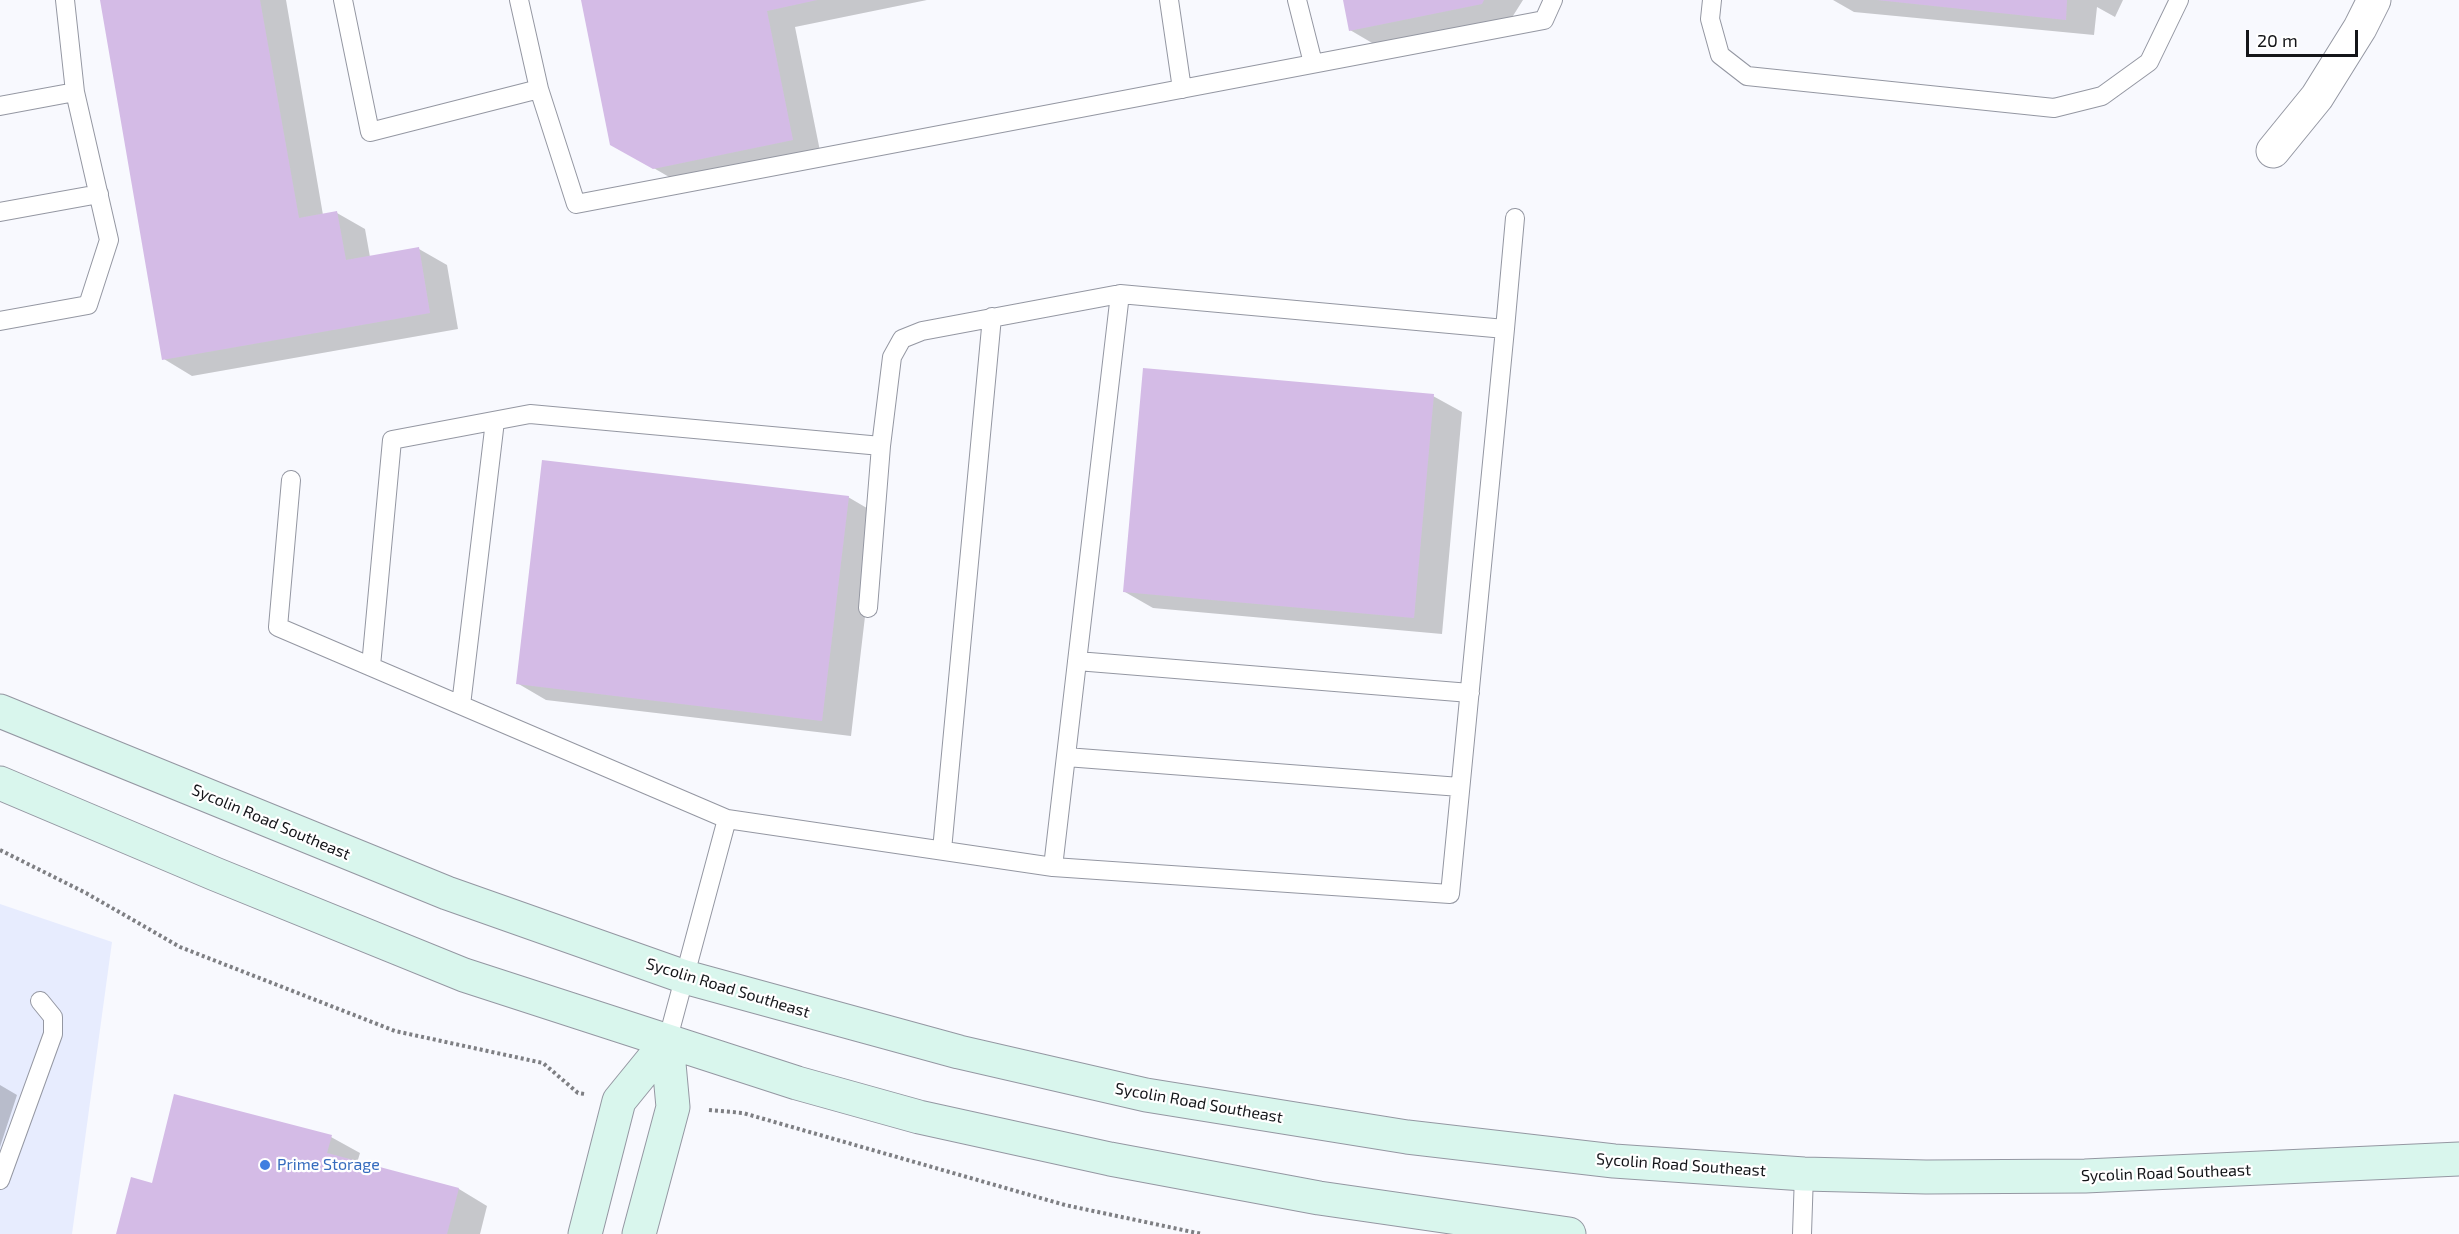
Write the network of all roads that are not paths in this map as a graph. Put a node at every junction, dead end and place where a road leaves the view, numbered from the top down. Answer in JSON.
{"nodes":[{"id":1,"x":65,"y":0,"type":"edge"},
{"id":2,"x":343,"y":0,"type":"edge"},
{"id":3,"x":519,"y":0,"type":"edge"},
{"id":4,"x":1169,"y":0,"type":"edge"},
{"id":5,"x":1297,"y":0,"type":"edge"},
{"id":6,"x":1553,"y":0,"type":"edge"},
{"id":7,"x":1712,"y":0,"type":"edge"},
{"id":8,"x":2179,"y":0,"type":"edge"},
{"id":9,"x":2374,"y":0,"type":"edge"},
{"id":10,"x":1314,"y":63,"type":"junction"},
{"id":11,"x":539,"y":89,"type":"junction"},
{"id":12,"x":1182,"y":89,"type":"junction"},
{"id":13,"x":75,"y":92,"type":"junction"},
{"id":14,"x":0,"y":106,"type":"edge"},
{"id":15,"x":2273,"y":151,"type":"dead end"},
{"id":16,"x":99,"y":194,"type":"junction"},
{"id":17,"x":0,"y":212,"type":"edge"},
{"id":18,"x":1515,"y":218,"type":"dead end"},
{"id":19,"x":1120,"y":294,"type":"junction"},
{"id":20,"x":992,"y":317,"type":"junction"},
{"id":21,"x":0,"y":321,"type":"edge"},
{"id":22,"x":1505,"y":329,"type":"junction"},
{"id":23,"x":495,"y":421,"type":"junction"},
{"id":24,"x":880,"y":446,"type":"junction"},
{"id":25,"x":291,"y":480,"type":"dead end"},
{"id":26,"x":868,"y":608,"type":"dead end"},
{"id":27,"x":1077,"y":661,"type":"junction"},
{"id":28,"x":371,"y":666,"type":"junction"},
{"id":29,"x":1470,"y":693,"type":"junction"},
{"id":30,"x":461,"y":705,"type":"junction"},
{"id":31,"x":0,"y":711,"type":"edge"},
{"id":32,"x":1066,"y":757,"type":"junction"},
{"id":33,"x":0,"y":783,"type":"edge"},
{"id":34,"x":1460,"y":787,"type":"junction"},
{"id":35,"x":727,"y":819,"type":"junction"},
{"id":36,"x":942,"y":850,"type":"junction"},
{"id":37,"x":1053,"y":867,"type":"junction"},
{"id":38,"x":685,"y":977,"type":"junction"},
{"id":39,"x":40,"y":1001,"type":"dead end"},
{"id":40,"x":667,"y":1042,"type":"junction"},
{"id":41,"x":2459,"y":1159,"type":"edge"},
{"id":42,"x":1804,"y":1174,"type":"junction"},
{"id":43,"x":0,"y":1180,"type":"edge"},
{"id":44,"x":585,"y":1234,"type":"edge"},
{"id":45,"x":639,"y":1234,"type":"edge"},
{"id":46,"x":1569,"y":1234,"type":"edge"},
{"id":47,"x":1802,"y":1234,"type":"edge"}],
"edges":[{"from":1,"to":13,"type":"lane"},
{"from":2,"to":11,"type":"lane"},
{"from":3,"to":11,"type":"lane"},
{"from":4,"to":12,"type":"lane"},
{"from":5,"to":10,"type":"lane"},
{"from":6,"to":10,"type":"lane"},
{"from":7,"to":8,"type":"lane"},
{"from":9,"to":15,"type":"street"},
{"from":10,"to":12,"type":"lane"},
{"from":11,"to":12,"type":"lane"},
{"from":13,"to":14,"type":"lane"},
{"from":13,"to":16,"type":"lane"},
{"from":16,"to":17,"type":"lane"},
{"from":16,"to":21,"type":"lane"},
{"from":18,"to":22,"type":"lane"},
{"from":19,"to":20,"type":"lane"},
{"from":19,"to":22,"type":"lane"},
{"from":19,"to":27,"type":"lane"},
{"from":20,"to":24,"type":"lane"},
{"from":20,"to":36,"type":"lane"},
{"from":22,"to":29,"type":"lane"},
{"from":23,"to":24,"type":"lane"},
{"from":23,"to":28,"type":"lane"},
{"from":23,"to":30,"type":"lane"},
{"from":24,"to":26,"type":"lane"},
{"from":25,"to":28,"type":"lane"},
{"from":27,"to":29,"type":"lane"},
{"from":27,"to":32,"type":"lane"},
{"from":28,"to":30,"type":"lane"},
{"from":29,"to":34,"type":"lane"},
{"from":30,"to":35,"type":"lane"},
{"from":31,"to":38,"type":"main road","name":"Sycolin Road Southeast"},
{"from":32,"to":34,"type":"lane"},
{"from":32,"to":37,"type":"lane"},
{"from":33,"to":40,"type":"main road"},
{"from":34,"to":37,"type":"lane"},
{"from":35,"to":36,"type":"lane"},
{"from":35,"to":38,"type":"lane"},
{"from":36,"to":37,"type":"lane"},
{"from":38,"to":40,"type":"lane"},
{"from":38,"to":42,"type":"main road","name":"Sycolin Road Southeast"},
{"from":39,"to":43,"type":"lane"},
{"from":40,"to":44,"type":"main road"},
{"from":40,"to":45,"type":"main road"},
{"from":40,"to":46,"type":"main road"},
{"from":41,"to":42,"type":"main road","name":"Sycolin Road Southeast"},
{"from":42,"to":47,"type":"lane"}]}
